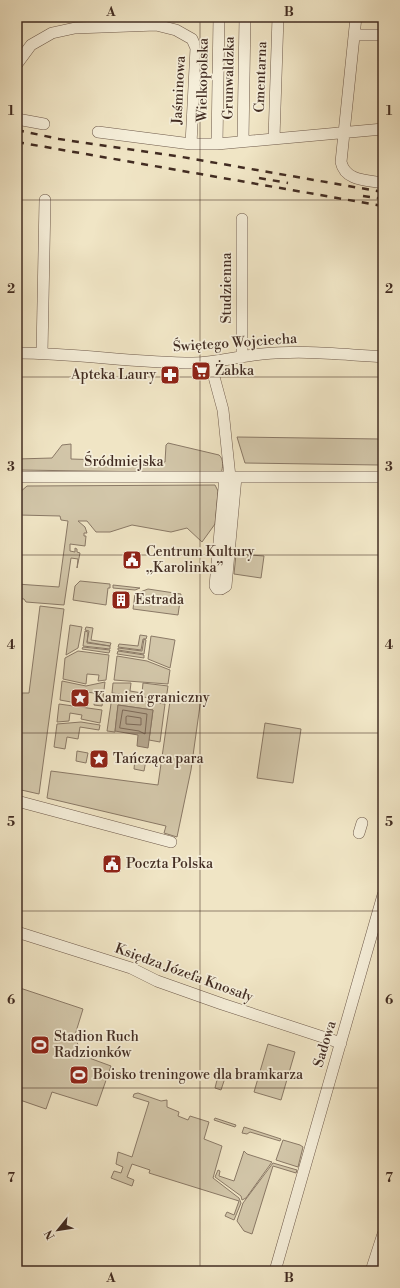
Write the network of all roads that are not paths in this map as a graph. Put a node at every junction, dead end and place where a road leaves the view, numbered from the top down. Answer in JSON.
{"nodes":[{"id":1,"x":219,"y":17,"type":"edge"},
{"id":2,"x":245,"y":17,"type":"edge"},
{"id":3,"x":278,"y":17,"type":"edge"},
{"id":4,"x":356,"y":17,"type":"edge"},
{"id":5,"x":355,"y":35,"type":"junction"},
{"id":6,"x":383,"y":35,"type":"edge"},
{"id":7,"x":17,"y":64,"type":"edge"},
{"id":8,"x":17,"y":119,"type":"edge"},
{"id":9,"x":44,"y":124,"type":"dead end"},
{"id":10,"x":383,"y":129,"type":"edge"},
{"id":11,"x":98,"y":132,"type":"dead end"},
{"id":12,"x":344,"y":132,"type":"junction"},
{"id":13,"x":274,"y":138,"type":"junction"},
{"id":14,"x":243,"y":140,"type":"junction"},
{"id":15,"x":190,"y":144,"type":"junction"},
{"id":16,"x":217,"y":144,"type":"junction"},
{"id":17,"x":383,"y":183,"type":"edge"},
{"id":18,"x":45,"y":200,"type":"dead end"},
{"id":19,"x":242,"y":219,"type":"dead end"},
{"id":20,"x":17,"y":353,"type":"edge"},
{"id":21,"x":42,"y":353,"type":"junction"},
{"id":22,"x":242,"y":357,"type":"junction"},
{"id":23,"x":383,"y":357,"type":"edge"},
{"id":24,"x":210,"y":362,"type":"junction"},
{"id":25,"x":17,"y":477,"type":"edge"},
{"id":26,"x":230,"y":477,"type":"junction"},
{"id":27,"x":383,"y":477,"type":"edge"},
{"id":28,"x":17,"y":801,"type":"edge"},
{"id":29,"x":171,"y":842,"type":"dead end"},
{"id":30,"x":383,"y":894,"type":"edge"},
{"id":31,"x":17,"y":932,"type":"edge"},
{"id":32,"x":341,"y":1043,"type":"junction"},
{"id":33,"x":383,"y":1234,"type":"edge"},
{"id":34,"x":275,"y":1271,"type":"edge"},
{"id":35,"x":371,"y":1271,"type":"edge"}],
"edges":[{"from":1,"to":16,"type":"street","name":"Wielkopolska"},
{"from":2,"to":14,"type":"street","name":"Grunwaldzka"},
{"from":3,"to":13,"type":"street","name":"Cmentarna"},
{"from":4,"to":5,"type":"street"},
{"from":5,"to":6,"type":"street"},
{"from":5,"to":12,"type":"street"},
{"from":7,"to":15,"type":"street","name":"Jaśminowa"},
{"from":8,"to":9,"type":"street"},
{"from":10,"to":12,"type":"street"},
{"from":11,"to":15,"type":"street"},
{"from":12,"to":13,"type":"street"},
{"from":12,"to":17,"type":"street"},
{"from":13,"to":14,"type":"street"},
{"from":14,"to":16,"type":"street"},
{"from":15,"to":16,"type":"street"},
{"from":18,"to":21,"type":"street"},
{"from":19,"to":22,"type":"street","name":"Studzienna"},
{"from":20,"to":21,"type":"street","name":"Świętego Wojciecha"},
{"from":21,"to":24,"type":"street","name":"Świętego Wojciecha"},
{"from":22,"to":23,"type":"street","name":"Świętego Wojciecha"},
{"from":22,"to":24,"type":"street","name":"Świętego Wojciecha"},
{"from":24,"to":26,"type":"street"},
{"from":25,"to":26,"type":"street","name":"Śródmiejska"},
{"from":26,"to":26,"type":"street"},
{"from":26,"to":27,"type":"street","name":"Śródmiejska"},
{"from":28,"to":29,"type":"street"},
{"from":30,"to":32,"type":"street","name":"Sadowa"},
{"from":31,"to":32,"type":"street","name":"Księdza Józefa Knosały"},
{"from":32,"to":34,"type":"street","name":"Sadowa"},
{"from":33,"to":35,"type":"street"}]}
